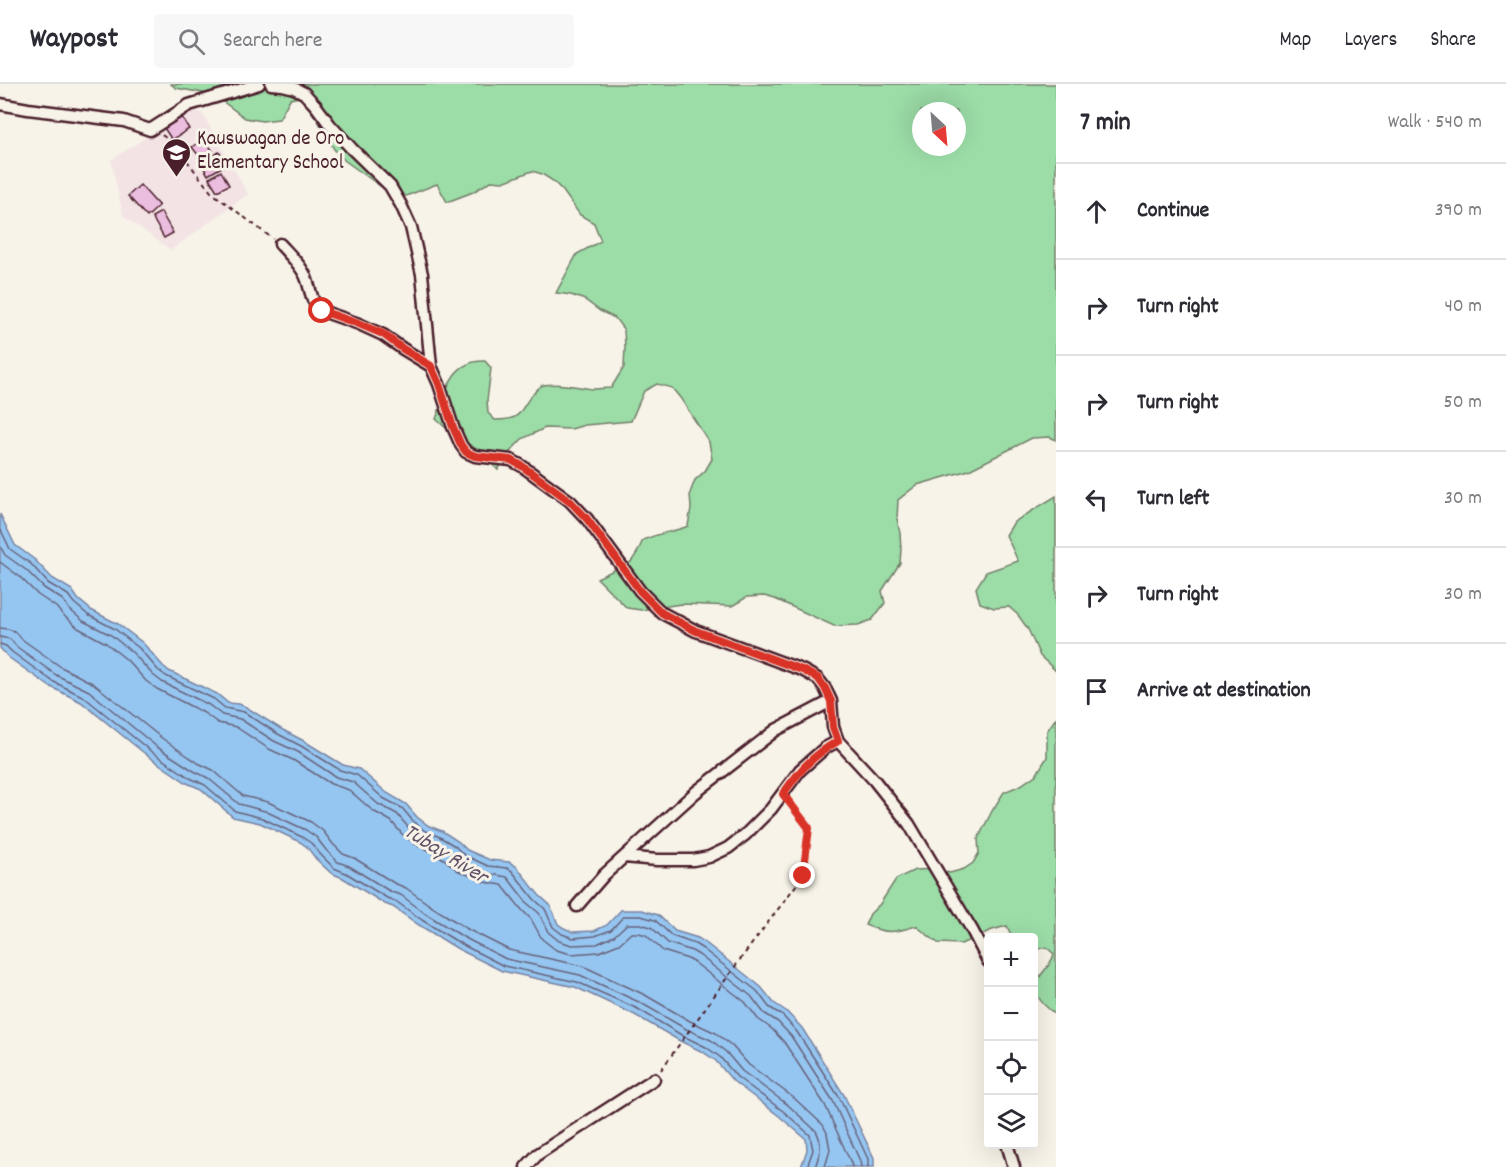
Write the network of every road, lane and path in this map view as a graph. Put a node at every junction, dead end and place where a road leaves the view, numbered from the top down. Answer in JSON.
{"nodes":[{"id":1,"x":258,"y":84,"type":"edge"},
{"id":2,"x":271,"y":84,"type":"edge"},
{"id":3,"x":0,"y":104,"type":"edge"},
{"id":4,"x":150,"y":130,"type":"junction"},
{"id":5,"x":280,"y":244,"type":"joint"},
{"id":6,"x":431,"y":366,"type":"junction"},
{"id":7,"x":831,"y":701,"type":"junction"},
{"id":8,"x":838,"y":741,"type":"junction"},
{"id":9,"x":783,"y":794,"type":"junction"},
{"id":10,"x":624,"y":856,"type":"junction"},
{"id":11,"x":577,"y":906,"type":"dead end"},
{"id":12,"x":984,"y":954,"type":"edge"},
{"id":13,"x":654,"y":1079,"type":"joint"},
{"id":14,"x":1009,"y":1149,"type":"edge"},
{"id":15,"x":538,"y":1154,"type":"junction"},
{"id":16,"x":519,"y":1167,"type":"edge"},
{"id":17,"x":526,"y":1167,"type":"edge"},
{"id":18,"x":1014,"y":1167,"type":"edge"}],
"edges":[{"from":1,"to":4,"type":"street"},
{"from":2,"to":6,"type":"street"},
{"from":3,"to":4,"type":"street"},
{"from":4,"to":5,"type":"path"},
{"from":5,"to":6,"type":"street"},
{"from":6,"to":7,"type":"street"},
{"from":7,"to":8,"type":"street"},
{"from":7,"to":10,"type":"street"},
{"from":8,"to":9,"type":"street"},
{"from":8,"to":12,"type":"street"},
{"from":9,"to":10,"type":"street"},
{"from":9,"to":13,"type":"path"},
{"from":10,"to":11,"type":"street"},
{"from":13,"to":15,"type":"street"},
{"from":14,"to":18,"type":"street"},
{"from":15,"to":16,"type":"street"},
{"from":15,"to":17,"type":"street"}]}
